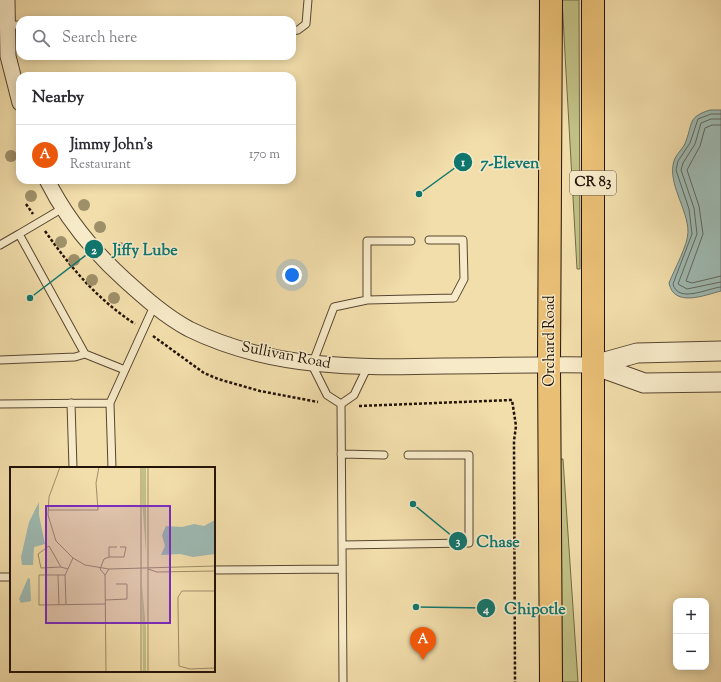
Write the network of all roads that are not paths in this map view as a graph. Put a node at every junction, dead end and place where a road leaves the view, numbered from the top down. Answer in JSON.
{"nodes":[{"id":1,"x":7,"y":0,"type":"edge"},
{"id":2,"x":308,"y":0,"type":"edge"},
{"id":3,"x":551,"y":0,"type":"edge"},
{"id":4,"x":593,"y":0,"type":"edge"},
{"id":5,"x":14,"y":25,"type":"edge"},
{"id":6,"x":296,"y":30,"type":"edge"},
{"id":7,"x":16,"y":87,"type":"edge"},
{"id":8,"x":50,"y":184,"type":"edge"},
{"id":9,"x":63,"y":208,"type":"junction"},
{"id":10,"x":19,"y":234,"type":"junction"},
{"id":11,"x":429,"y":240,"type":"dead end"},
{"id":12,"x":411,"y":241,"type":"dead end"},
{"id":13,"x":0,"y":245,"type":"edge"},
{"id":14,"x":367,"y":300,"type":"junction"},
{"id":15,"x":154,"y":306,"type":"junction"},
{"id":16,"x":721,"y":351,"type":"edge"},
{"id":17,"x":86,"y":354,"type":"junction"},
{"id":18,"x":0,"y":360,"type":"edge"},
{"id":19,"x":312,"y":364,"type":"junction"},
{"id":20,"x":549,"y":364,"type":"junction"},
{"id":21,"x":594,"y":365,"type":"junction"},
{"id":22,"x":367,"y":368,"type":"junction"},
{"id":23,"x":125,"y":370,"type":"junction"},
{"id":24,"x":721,"y":382,"type":"edge"},
{"id":25,"x":71,"y":403,"type":"junction"},
{"id":26,"x":110,"y":403,"type":"junction"},
{"id":27,"x":0,"y":404,"type":"edge"},
{"id":28,"x":341,"y":404,"type":"junction"},
{"id":29,"x":341,"y":454,"type":"junction"},
{"id":30,"x":384,"y":455,"type":"dead end"},
{"id":31,"x":408,"y":455,"type":"dead end"},
{"id":32,"x":73,"y":467,"type":"edge"},
{"id":33,"x":112,"y":467,"type":"edge"},
{"id":34,"x":342,"y":546,"type":"junction"},
{"id":35,"x":342,"y":569,"type":"junction"},
{"id":36,"x":215,"y":570,"type":"edge"},
{"id":37,"x":343,"y":682,"type":"edge"},
{"id":38,"x":551,"y":682,"type":"edge"},
{"id":39,"x":593,"y":682,"type":"edge"}],
"edges":[{"from":1,"to":5,"type":"street"},
{"from":2,"to":6,"type":"lane"},
{"from":3,"to":20,"type":"main road","name":"Orchard Road","number":"CR 83"},
{"from":4,"to":21,"type":"main road","number":"CR 83"},
{"from":5,"to":7,"type":"street"},
{"from":8,"to":9,"type":"street","name":"Sullivan Road"},
{"from":9,"to":10,"type":"lane"},
{"from":9,"to":15,"type":"street","name":"Sullivan Road"},
{"from":10,"to":13,"type":"lane"},
{"from":10,"to":17,"type":"lane"},
{"from":11,"to":14,"type":"lane"},
{"from":12,"to":14,"type":"lane"},
{"from":14,"to":19,"type":"lane"},
{"from":15,"to":19,"type":"street","name":"Sullivan Road"},
{"from":15,"to":23,"type":"lane"},
{"from":16,"to":21,"type":"street","name":"Sullivan Road"},
{"from":17,"to":18,"type":"lane"},
{"from":17,"to":23,"type":"lane"},
{"from":19,"to":22,"type":"street","name":"Sullivan Road"},
{"from":19,"to":28,"type":"lane"},
{"from":20,"to":21,"type":"street","name":"Sullivan Road"},
{"from":20,"to":22,"type":"street","name":"Sullivan Road"},
{"from":20,"to":38,"type":"main road","name":"Orchard Road","number":"CR 83"},
{"from":21,"to":24,"type":"street","name":"Sullivan Road"},
{"from":21,"to":39,"type":"main road","number":"CR 83"},
{"from":22,"to":28,"type":"lane"},
{"from":23,"to":26,"type":"lane"},
{"from":25,"to":26,"type":"lane"},
{"from":25,"to":27,"type":"lane"},
{"from":25,"to":32,"type":"lane"},
{"from":26,"to":33,"type":"lane"},
{"from":28,"to":29,"type":"lane"},
{"from":29,"to":30,"type":"lane"},
{"from":29,"to":34,"type":"lane"},
{"from":31,"to":34,"type":"lane"},
{"from":34,"to":35,"type":"lane"},
{"from":35,"to":36,"type":"lane"},
{"from":35,"to":37,"type":"lane"}]}
